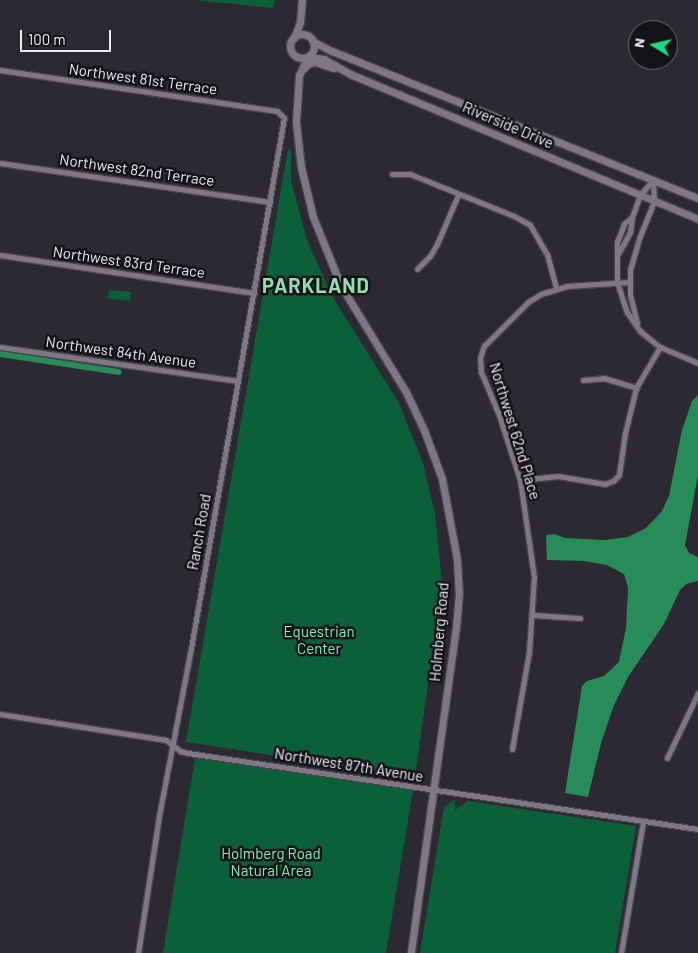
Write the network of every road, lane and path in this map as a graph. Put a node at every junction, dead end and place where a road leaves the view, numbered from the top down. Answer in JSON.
{"nodes":[{"id":1,"x":302,"y":0,"type":"edge"},
{"id":2,"x":302,"y":12,"type":"junction"},
{"id":3,"x":294,"y":38,"type":"junction"},
{"id":4,"x":311,"y":39,"type":"junction"},
{"id":5,"x":293,"y":54,"type":"junction"},
{"id":6,"x":308,"y":57,"type":"junction"},
{"id":7,"x":0,"y":70,"type":"edge"},
{"id":8,"x":350,"y":74,"type":"junction"},
{"id":9,"x":299,"y":76,"type":"junction"},
{"id":10,"x":282,"y":115,"type":"joint"},
{"id":11,"x":0,"y":163,"type":"edge"},
{"id":12,"x":392,"y":174,"type":"dead end"},
{"id":13,"x":653,"y":180,"type":"junction"},
{"id":14,"x":458,"y":195,"type":"junction"},
{"id":15,"x":640,"y":195,"type":"junction"},
{"id":16,"x":698,"y":198,"type":"edge"},
{"id":17,"x":654,"y":201,"type":"junction"},
{"id":18,"x":270,"y":202,"type":"junction"},
{"id":19,"x":632,"y":217,"type":"junction"},
{"id":20,"x":698,"y":219,"type":"edge"},
{"id":21,"x":624,"y":244,"type":"junction"},
{"id":22,"x":636,"y":248,"type":"junction"},
{"id":23,"x":618,"y":254,"type":"junction"},
{"id":24,"x":0,"y":255,"type":"edge"},
{"id":25,"x":417,"y":269,"type":"dead end"},
{"id":26,"x":617,"y":282,"type":"junction"},
{"id":27,"x":629,"y":282,"type":"junction"},
{"id":28,"x":556,"y":288,"type":"junction"},
{"id":29,"x":254,"y":292,"type":"junction"},
{"id":30,"x":640,"y":331,"type":"junction"},
{"id":31,"x":0,"y":347,"type":"edge"},
{"id":32,"x":660,"y":347,"type":"junction"},
{"id":33,"x":698,"y":363,"type":"edge"},
{"id":34,"x":583,"y":380,"type":"dead end"},
{"id":35,"x":238,"y":381,"type":"junction"},
{"id":36,"x":636,"y":388,"type":"junction"},
{"id":37,"x":520,"y":480,"type":"junction"},
{"id":38,"x":533,"y":615,"type":"junction"},
{"id":39,"x":580,"y":618,"type":"dead end"},
{"id":40,"x":698,"y":693,"type":"edge"},
{"id":41,"x":0,"y":714,"type":"edge"},
{"id":42,"x":173,"y":745,"type":"junction"},
{"id":43,"x":512,"y":749,"type":"dead end"},
{"id":44,"x":667,"y":758,"type":"dead end"},
{"id":45,"x":433,"y":790,"type":"junction"},
{"id":46,"x":643,"y":821,"type":"junction"},
{"id":47,"x":698,"y":829,"type":"edge"},
{"id":48,"x":138,"y":953,"type":"edge"},
{"id":49,"x":410,"y":953,"type":"edge"},
{"id":50,"x":621,"y":953,"type":"edge"}],
"edges":[{"from":1,"to":2,"type":"street"},
{"from":2,"to":3,"type":"street"},
{"from":2,"to":4,"type":"street"},
{"from":3,"to":4,"type":"street"},
{"from":3,"to":5,"type":"street"},
{"from":4,"to":6,"type":"street"},
{"from":4,"to":13,"type":"street","name":"Riverside Drive"},
{"from":5,"to":6,"type":"street"},
{"from":5,"to":9,"type":"street","name":"Holmberg Road"},
{"from":6,"to":8,"type":"street","name":"Riverside Drive"},
{"from":6,"to":9,"type":"street","name":"Holmberg Road"},
{"from":7,"to":10,"type":"street","name":"Northwest 81st Terrace"},
{"from":8,"to":9,"type":"street"},
{"from":8,"to":15,"type":"street","name":"Riverside Drive"},
{"from":9,"to":45,"type":"street","name":"Holmberg Road"},
{"from":10,"to":18,"type":"street","name":"Ranch Road"},
{"from":11,"to":18,"type":"street","name":"Northwest 82nd Terrace"},
{"from":12,"to":14,"type":"street"},
{"from":13,"to":15,"type":"street"},
{"from":13,"to":16,"type":"street","name":"Riverside Drive"},
{"from":13,"to":17,"type":"street"},
{"from":14,"to":25,"type":"street"},
{"from":14,"to":28,"type":"street"},
{"from":15,"to":17,"type":"street","name":"Riverside Drive"},
{"from":15,"to":19,"type":"street"},
{"from":17,"to":20,"type":"street","name":"Riverside Drive"},
{"from":17,"to":22,"type":"street"},
{"from":18,"to":29,"type":"street","name":"Ranch Road"},
{"from":19,"to":21,"type":"street"},
{"from":19,"to":23,"type":"street"},
{"from":21,"to":22,"type":"street"},
{"from":21,"to":23,"type":"street"},
{"from":22,"to":27,"type":"street"},
{"from":23,"to":26,"type":"street"},
{"from":24,"to":29,"type":"street","name":"Northwest 83rd Terrace"},
{"from":26,"to":27,"type":"street"},
{"from":26,"to":28,"type":"street"},
{"from":26,"to":30,"type":"street"},
{"from":27,"to":30,"type":"street"},
{"from":28,"to":37,"type":"street","name":"Northwest 62nd Place"},
{"from":29,"to":35,"type":"street","name":"Ranch Road"},
{"from":30,"to":32,"type":"street"},
{"from":31,"to":35,"type":"street","name":"Northwest 84th Avenue"},
{"from":32,"to":33,"type":"street"},
{"from":32,"to":36,"type":"street"},
{"from":34,"to":36,"type":"street"},
{"from":35,"to":42,"type":"street","name":"Ranch Road"},
{"from":36,"to":37,"type":"street"},
{"from":37,"to":38,"type":"street","name":"Northwest 62nd Place"},
{"from":38,"to":39,"type":"street"},
{"from":38,"to":43,"type":"street","name":"Northwest 62nd Place"},
{"from":40,"to":44,"type":"street"},
{"from":41,"to":42,"type":"street","name":"Northwest 87th Avenue"},
{"from":42,"to":45,"type":"street","name":"Northwest 87th Avenue"},
{"from":42,"to":48,"type":"street","name":"Ranch Road"},
{"from":45,"to":46,"type":"street","name":"Northwest 87th Avenue"},
{"from":45,"to":49,"type":"street","name":"Holmberg Road"},
{"from":46,"to":47,"type":"street","name":"Northwest 87th Avenue"},
{"from":46,"to":50,"type":"street"}]}
